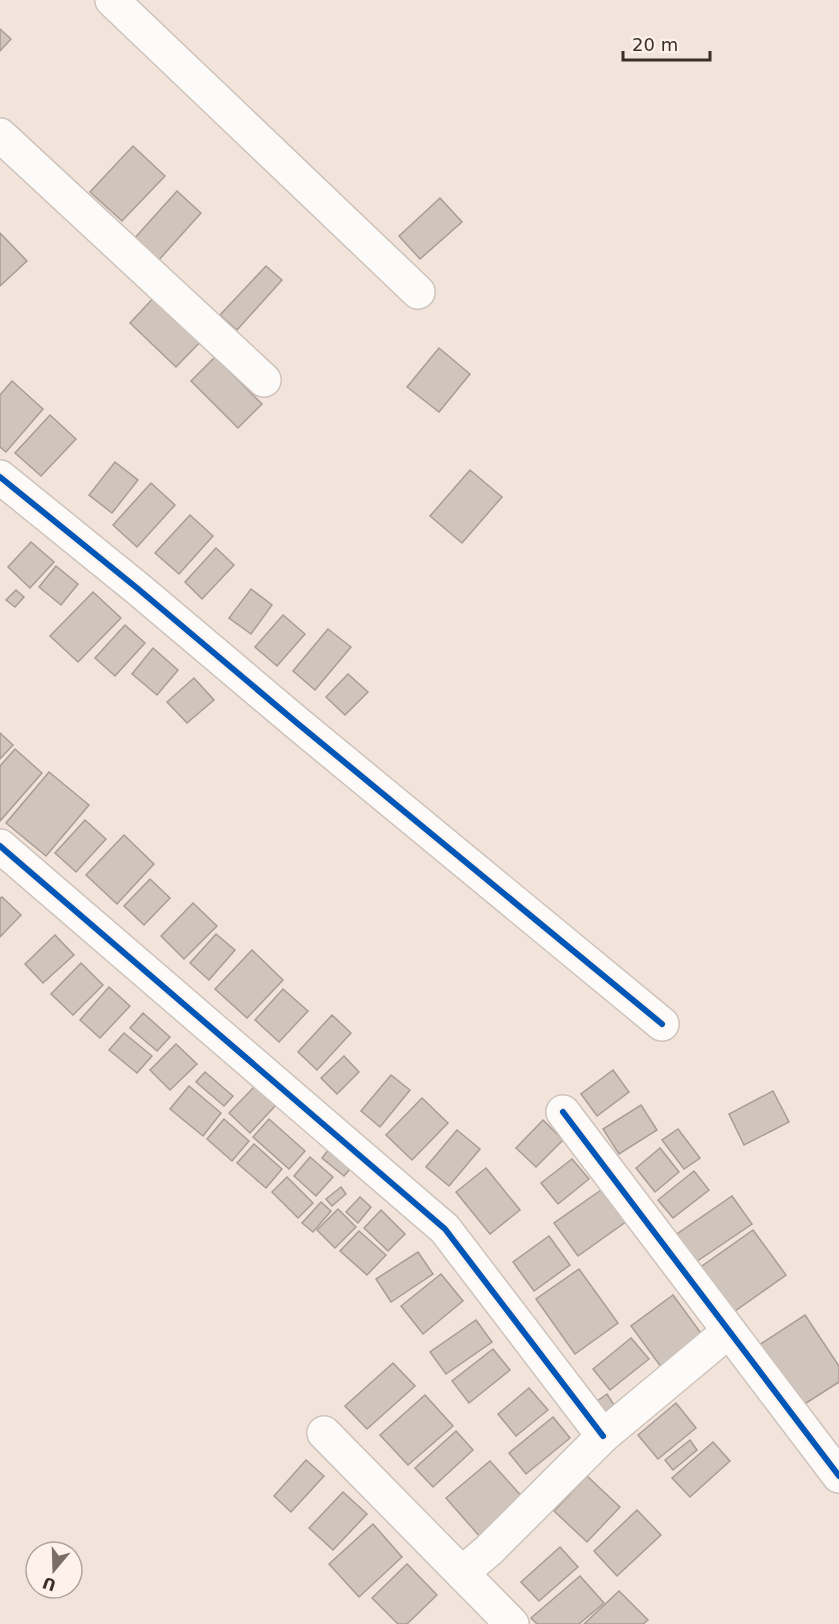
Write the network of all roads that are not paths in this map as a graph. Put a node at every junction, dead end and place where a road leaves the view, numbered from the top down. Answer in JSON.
{"nodes":[{"id":1,"x":112,"y":0,"type":"edge"},
{"id":2,"x":0,"y":135,"type":"edge"},
{"id":3,"x":418,"y":292,"type":"dead end"},
{"id":4,"x":264,"y":380,"type":"dead end"},
{"id":5,"x":0,"y":477,"type":"edge"},
{"id":6,"x":0,"y":846,"type":"edge"},
{"id":7,"x":662,"y":1024,"type":"dead end"},
{"id":8,"x":563,"y":1112,"type":"dead end"},
{"id":9,"x":729,"y":1331,"type":"junction"},
{"id":10,"x":324,"y":1433,"type":"dead end"},
{"id":11,"x":603,"y":1437,"type":"junction"},
{"id":12,"x":839,"y":1476,"type":"edge"},
{"id":13,"x":462,"y":1573,"type":"junction"},
{"id":14,"x":512,"y":1624,"type":"edge"}],
"edges":[{"from":1,"to":3,"type":"street"},
{"from":2,"to":4,"type":"street"},
{"from":5,"to":7,"type":"street"},
{"from":6,"to":11,"type":"street"},
{"from":8,"to":9,"type":"street"},
{"from":9,"to":11,"type":"street"},
{"from":9,"to":12,"type":"street"},
{"from":10,"to":13,"type":"street"},
{"from":11,"to":13,"type":"street"},
{"from":13,"to":14,"type":"street"}]}
